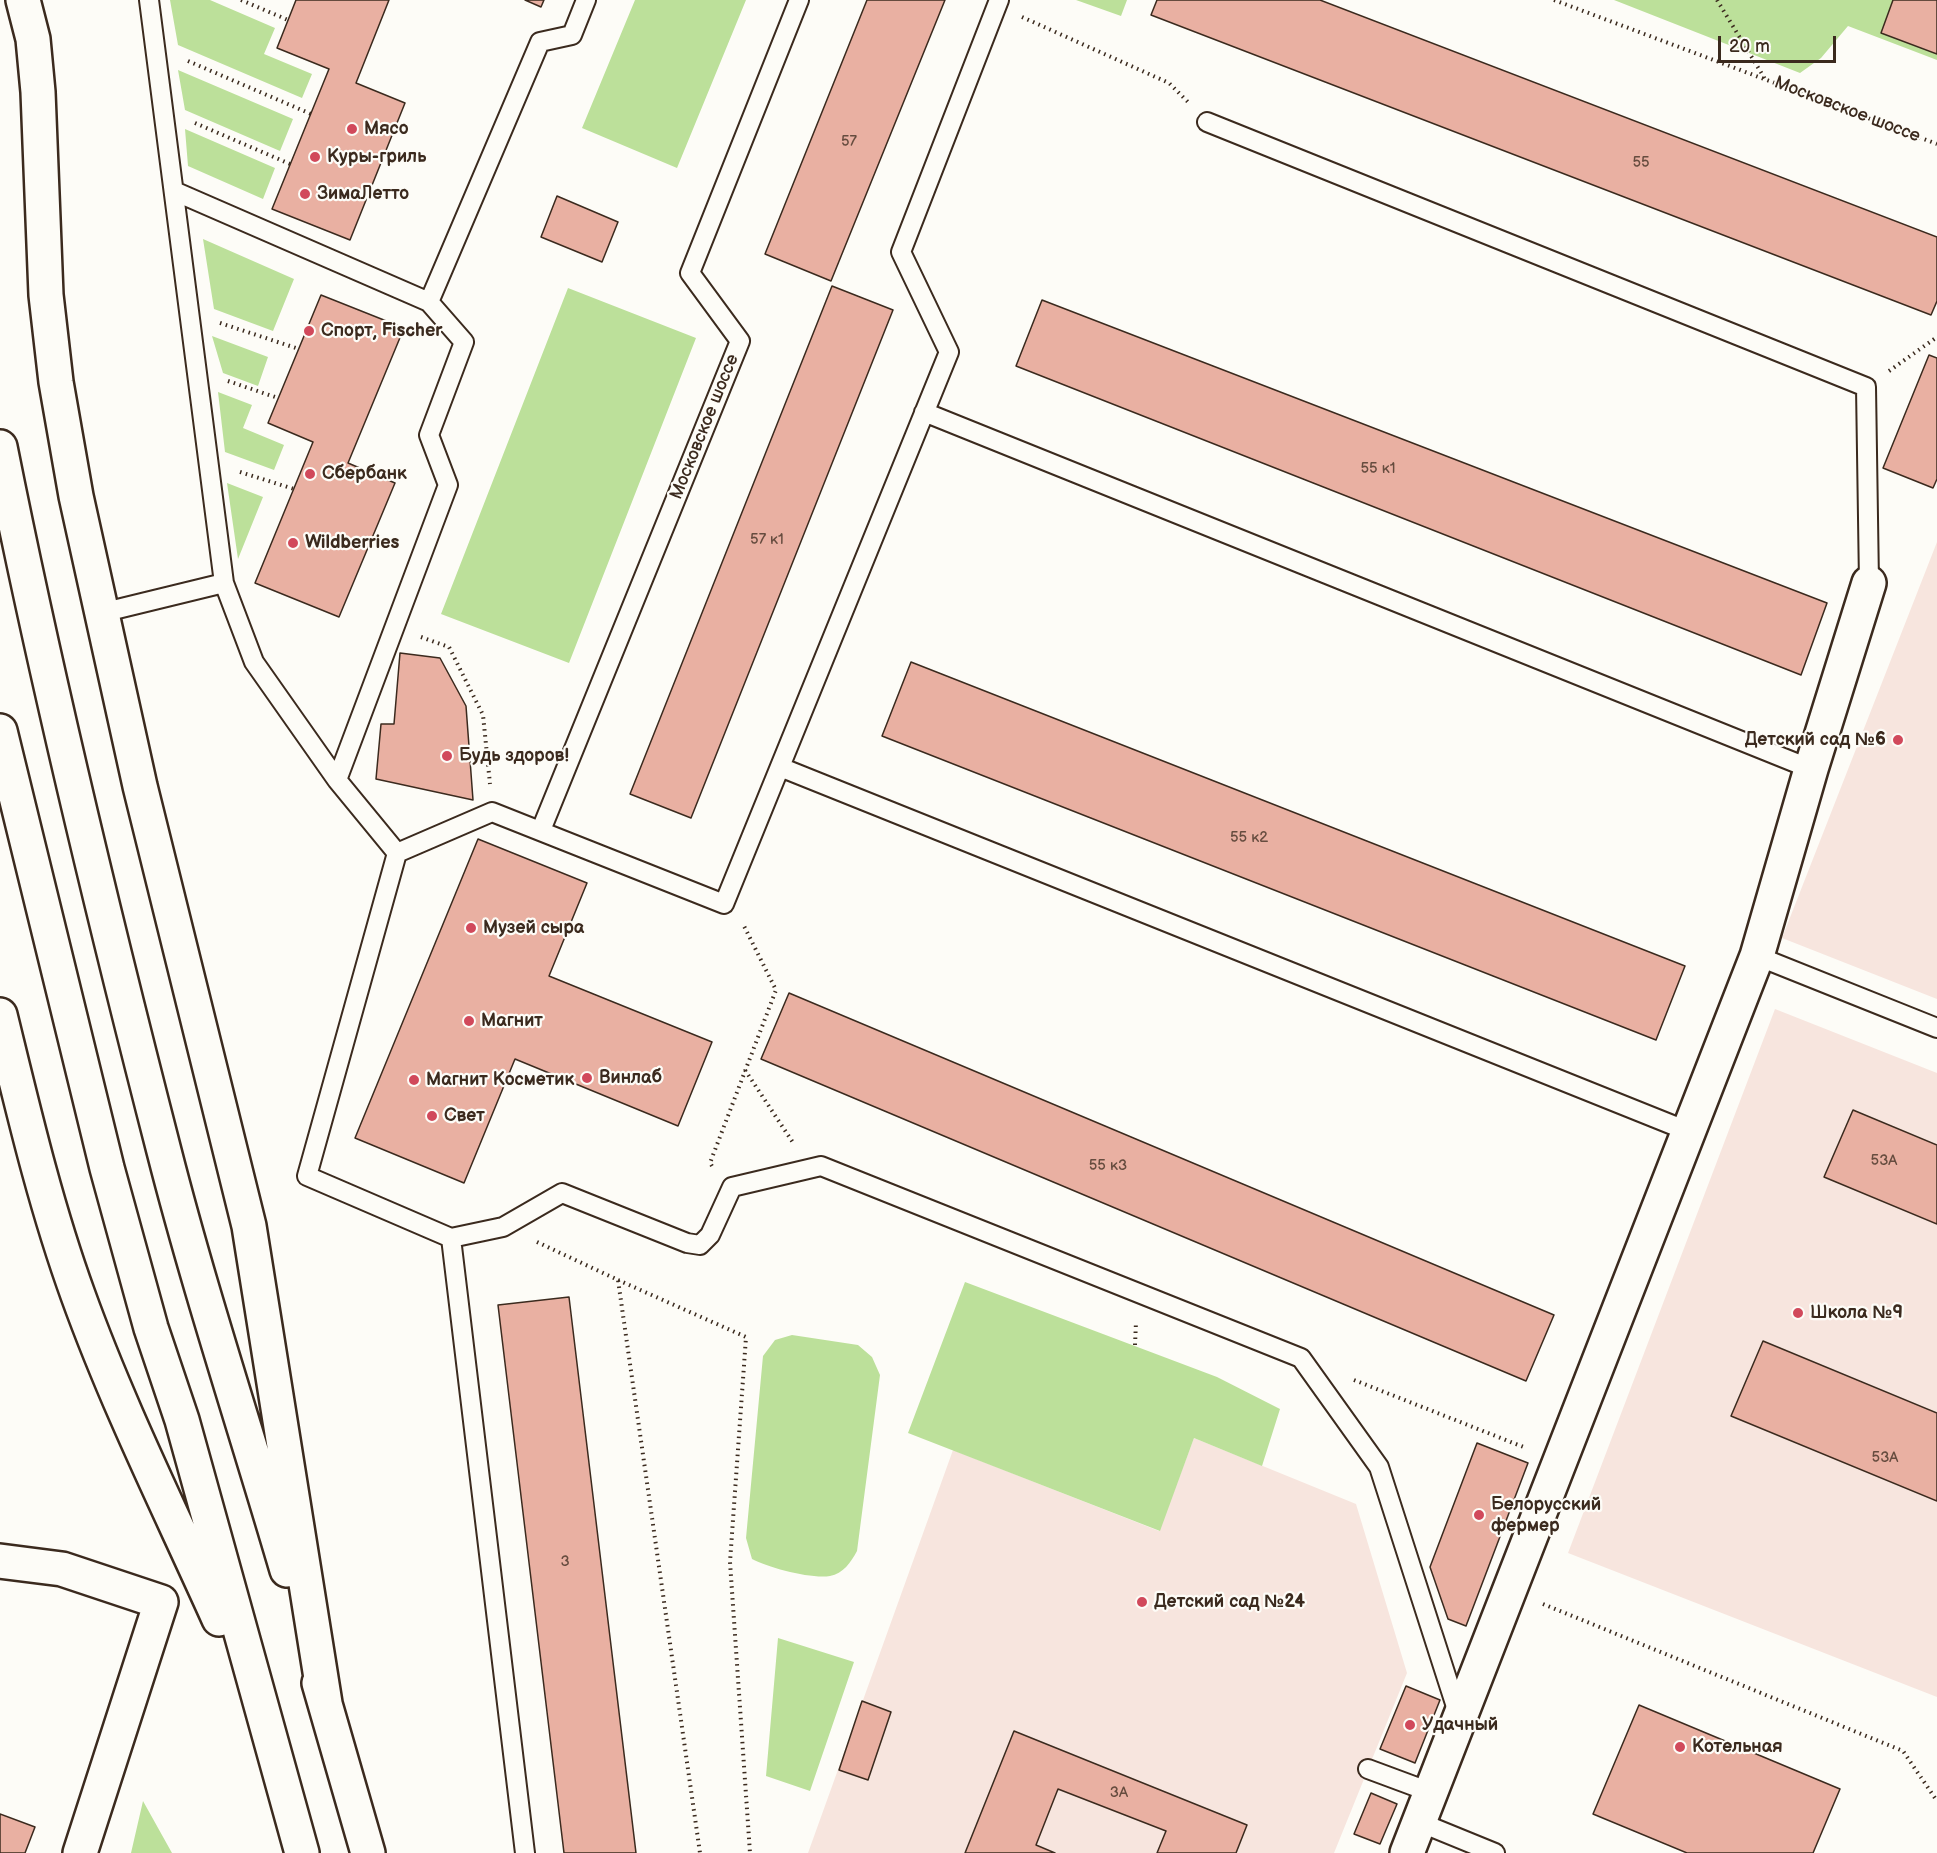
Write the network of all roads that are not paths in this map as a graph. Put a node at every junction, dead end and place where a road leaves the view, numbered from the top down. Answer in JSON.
{"nodes":[{"id":1,"x":22,"y":0,"type":"edge"},
{"id":2,"x":149,"y":0,"type":"edge"},
{"id":3,"x":586,"y":0,"type":"edge"},
{"id":4,"x":799,"y":0,"type":"edge"},
{"id":5,"x":998,"y":3,"type":"edge"},
{"id":6,"x":1207,"y":122,"type":"road end"},
{"id":7,"x":174,"y":191,"type":"junction"},
{"id":8,"x":429,"y":302,"type":"junction"},
{"id":9,"x":924,"y":412,"type":"junction"},
{"id":10,"x":0,"y":447,"type":"edge"},
{"id":11,"x":1869,"y":583,"type":"joint"},
{"id":12,"x":224,"y":584,"type":"junction"},
{"id":13,"x":101,"y":613,"type":"junction"},
{"id":14,"x":0,"y":731,"type":"edge"},
{"id":15,"x":780,"y":767,"type":"junction"},
{"id":16,"x":1811,"y":769,"type":"junction"},
{"id":17,"x":337,"y":780,"type":"junction"},
{"id":18,"x":541,"y":830,"type":"junction"},
{"id":19,"x":397,"y":853,"type":"junction"},
{"id":20,"x":1757,"y":956,"type":"junction"},
{"id":21,"x":0,"y":1015,"type":"edge"},
{"id":22,"x":1937,"y":1028,"type":"edge"},
{"id":23,"x":1690,"y":1132,"type":"junction"},
{"id":24,"x":451,"y":1238,"type":"junction"},
{"id":25,"x":0,"y":1561,"type":"edge"},
{"id":26,"x":326,"y":1703,"type":"junction"},
{"id":27,"x":261,"y":1711,"type":"junction"},
{"id":28,"x":1460,"y":1718,"type":"junction"},
{"id":29,"x":1368,"y":1769,"type":"dead end"},
{"id":30,"x":1425,"y":1807,"type":"junction"},
{"id":31,"x":80,"y":1853,"type":"edge"},
{"id":32,"x":302,"y":1853,"type":"edge"},
{"id":33,"x":368,"y":1853,"type":"edge"},
{"id":34,"x":525,"y":1853,"type":"edge"},
{"id":35,"x":1407,"y":1853,"type":"edge"},
{"id":36,"x":1495,"y":1853,"type":"edge"}],
"edges":[{"from":1,"to":13,"type":"street"},
{"from":2,"to":7,"type":"lane"},
{"from":3,"to":8,"type":"lane"},
{"from":4,"to":18,"type":"lane","name":"Московское шоссе"},
{"from":5,"to":9,"type":"lane"},
{"from":6,"to":11,"type":"lane"},
{"from":7,"to":8,"type":"lane"},
{"from":7,"to":12,"type":"lane"},
{"from":8,"to":17,"type":"lane"},
{"from":9,"to":15,"type":"lane"},
{"from":9,"to":16,"type":"lane"},
{"from":10,"to":26,"type":"street"},
{"from":11,"to":16,"type":"street"},
{"from":12,"to":13,"type":"lane"},
{"from":12,"to":17,"type":"lane"},
{"from":13,"to":26,"type":"street"},
{"from":14,"to":27,"type":"street"},
{"from":15,"to":18,"type":"lane"},
{"from":15,"to":23,"type":"lane"},
{"from":16,"to":20,"type":"street"},
{"from":17,"to":19,"type":"lane"},
{"from":18,"to":19,"type":"lane"},
{"from":19,"to":24,"type":"lane"},
{"from":20,"to":22,"type":"lane"},
{"from":20,"to":23,"type":"street"},
{"from":21,"to":27,"type":"street"},
{"from":23,"to":28,"type":"street"},
{"from":24,"to":28,"type":"lane"},
{"from":24,"to":34,"type":"lane"},
{"from":25,"to":31,"type":"street"},
{"from":26,"to":33,"type":"street"},
{"from":27,"to":32,"type":"street"},
{"from":28,"to":30,"type":"street"},
{"from":29,"to":30,"type":"lane"},
{"from":30,"to":35,"type":"street"},
{"from":30,"to":36,"type":"lane"}]}
